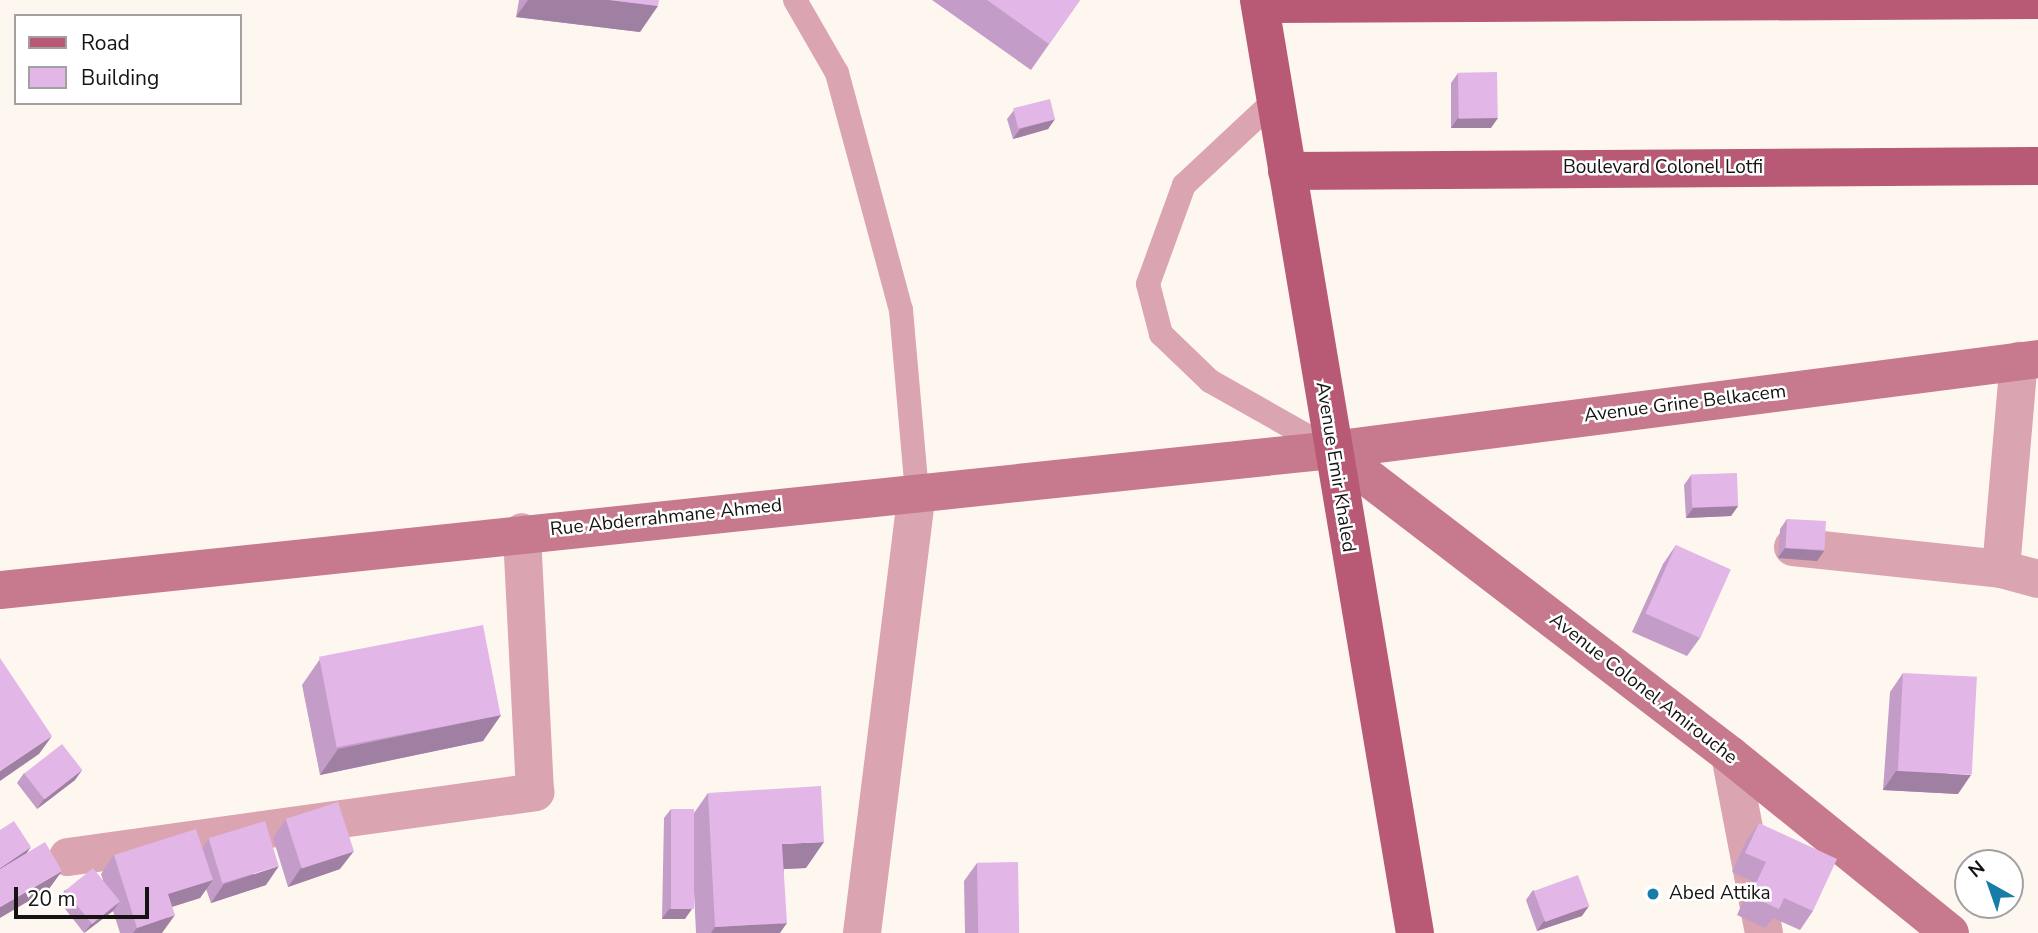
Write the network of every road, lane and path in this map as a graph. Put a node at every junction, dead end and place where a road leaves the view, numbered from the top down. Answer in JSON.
{"nodes":[{"id":1,"x":795,"y":0,"type":"edge"},
{"id":2,"x":2038,"y":0,"type":"edge"},
{"id":3,"x":1251,"y":1,"type":"edge"},
{"id":4,"x":1276,"y":99,"type":"junction"},
{"id":5,"x":2038,"y":166,"type":"edge"},
{"id":6,"x":1287,"y":171,"type":"junction"},
{"id":7,"x":2029,"y":360,"type":"edge"},
{"id":8,"x":1332,"y":450,"type":"junction"},
{"id":9,"x":917,"y":493,"type":"junction"},
{"id":10,"x":522,"y":532,"type":"junction"},
{"id":11,"x":1793,"y":547,"type":"edge"},
{"id":12,"x":2001,"y":569,"type":"junction"},
{"id":13,"x":2038,"y":579,"type":"edge"},
{"id":14,"x":0,"y":590,"type":"edge"},
{"id":15,"x":1730,"y":755,"type":"junction"},
{"id":16,"x":68,"y":857,"type":"dead end"},
{"id":17,"x":862,"y":933,"type":"edge"},
{"id":18,"x":1415,"y":933,"type":"edge"},
{"id":19,"x":1764,"y":933,"type":"edge"},
{"id":20,"x":1950,"y":933,"type":"edge"}],
"edges":[{"from":1,"to":9,"type":"lane"},
{"from":2,"to":3,"type":"main road"},
{"from":3,"to":4,"type":"main road","name":"Avenue Emir Khaled"},
{"from":4,"to":6,"type":"main road","name":"Avenue Emir Khaled"},
{"from":4,"to":8,"type":"lane"},
{"from":5,"to":6,"type":"main road","name":"Boulevard Colonel Lotfi"},
{"from":6,"to":8,"type":"main road","name":"Avenue Emir Khaled"},
{"from":7,"to":8,"type":"main road","name":"Avenue Grine Belkacem"},
{"from":7,"to":12,"type":"street"},
{"from":8,"to":9,"type":"main road","name":"Rue Abderrahmane Ahmed"},
{"from":8,"to":15,"type":"main road","name":"Avenue Colonel Amirouche"},
{"from":8,"to":18,"type":"main road","name":"Avenue Emir Khaled"},
{"from":9,"to":10,"type":"main road","name":"Rue Abderrahmane Ahmed"},
{"from":9,"to":17,"type":"street"},
{"from":10,"to":14,"type":"main road","name":"Rue Abderrahmane Ahmed"},
{"from":10,"to":16,"type":"street"},
{"from":11,"to":12,"type":"street"},
{"from":12,"to":13,"type":"street"},
{"from":15,"to":19,"type":"street"},
{"from":15,"to":20,"type":"main road","name":"Avenue Colonel Amirouche"}]}
